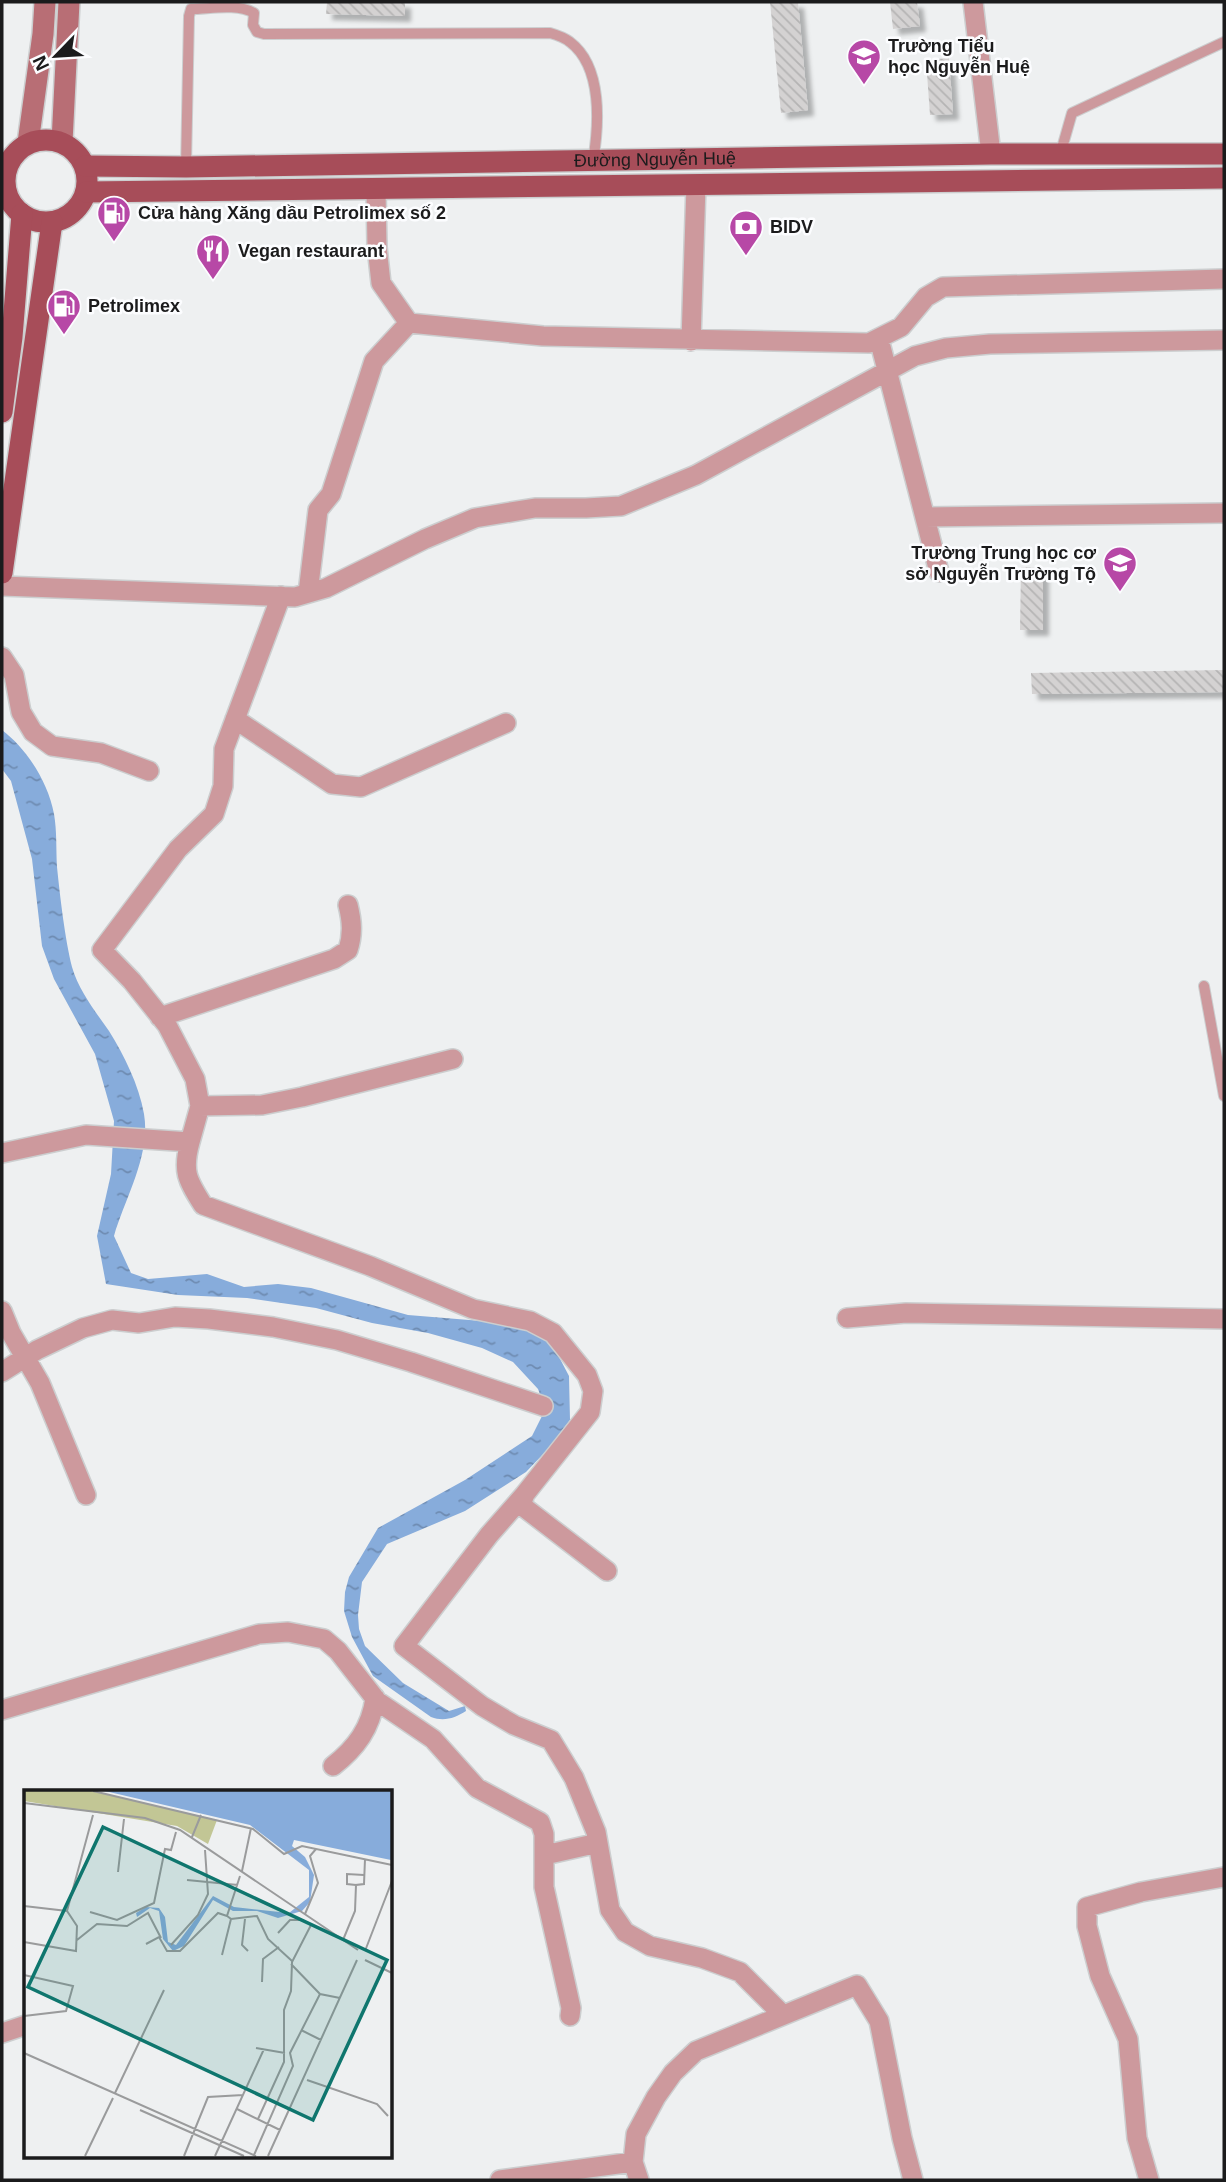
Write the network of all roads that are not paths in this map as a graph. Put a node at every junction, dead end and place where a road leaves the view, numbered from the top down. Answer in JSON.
{"nodes":[{"id":1,"x":45,"y":2,"type":"edge"},
{"id":2,"x":69,"y":2,"type":"edge"},
{"id":3,"x":973,"y":2,"type":"edge"},
{"id":4,"x":1224,"y":42,"type":"edge"},
{"id":5,"x":62,"y":142,"type":"junction"},
{"id":6,"x":28,"y":143,"type":"junction"},
{"id":7,"x":991,"y":154,"type":"junction"},
{"id":8,"x":1224,"y":154,"type":"edge"},
{"id":9,"x":1060,"y":155,"type":"junction"},
{"id":10,"x":593,"y":161,"type":"junction"},
{"id":11,"x":5,"y":166,"type":"edge"},
{"id":12,"x":85,"y":166,"type":"junction"},
{"id":13,"x":186,"y":167,"type":"junction"},
{"id":14,"x":1224,"y":178,"type":"edge"},
{"id":15,"x":992,"y":181,"type":"junction"},
{"id":16,"x":696,"y":185,"type":"junction"},
{"id":17,"x":376,"y":190,"type":"junction"},
{"id":18,"x":86,"y":192,"type":"junction"},
{"id":19,"x":22,"y":214,"type":"junction"},
{"id":20,"x":52,"y":222,"type":"junction"},
{"id":21,"x":1224,"y":279,"type":"edge"},
{"id":22,"x":409,"y":323,"type":"junction"},
{"id":23,"x":7,"y":337,"type":"edge"},
{"id":24,"x":879,"y":339,"type":"junction"},
{"id":25,"x":1224,"y":340,"type":"edge"},
{"id":26,"x":691,"y":341,"type":"junction"},
{"id":27,"x":887,"y":370,"type":"junction"},
{"id":28,"x":2,"y":412,"type":"edge"},
{"id":29,"x":1224,"y":513,"type":"edge"},
{"id":30,"x":925,"y":517,"type":"junction"},
{"id":31,"x":939,"y":572,"type":"dead end"},
{"id":32,"x":2,"y":573,"type":"edge"},
{"id":33,"x":2,"y":586,"type":"edge"},
{"id":34,"x":308,"y":593,"type":"junction"},
{"id":35,"x":281,"y":596,"type":"junction"},
{"id":36,"x":2,"y":657,"type":"edge"},
{"id":37,"x":235,"y":719,"type":"junction"},
{"id":38,"x":506,"y":723,"type":"dead end"},
{"id":39,"x":149,"y":771,"type":"dead end"},
{"id":40,"x":348,"y":905,"type":"dead end"},
{"id":41,"x":1204,"y":986,"type":"dead end"},
{"id":42,"x":160,"y":1017,"type":"junction"},
{"id":43,"x":453,"y":1059,"type":"dead end"},
{"id":44,"x":1224,"y":1096,"type":"edge"},
{"id":45,"x":200,"y":1106,"type":"junction"},
{"id":46,"x":190,"y":1142,"type":"junction"},
{"id":47,"x":2,"y":1153,"type":"edge"},
{"id":48,"x":2,"y":1311,"type":"edge"},
{"id":49,"x":847,"y":1318,"type":"dead end"},
{"id":50,"x":1224,"y":1319,"type":"edge"},
{"id":51,"x":25,"y":1357,"type":"junction"},
{"id":52,"x":2,"y":1372,"type":"edge"},
{"id":53,"x":543,"y":1406,"type":"dead end"},
{"id":54,"x":525,"y":1494,"type":"junction"},
{"id":55,"x":86,"y":1495,"type":"dead end"},
{"id":56,"x":607,"y":1571,"type":"dead end"},
{"id":57,"x":375,"y":1698,"type":"junction"},
{"id":58,"x":2,"y":1710,"type":"edge"},
{"id":59,"x":333,"y":1766,"type":"dead end"},
{"id":60,"x":598,"y":1843,"type":"junction"},
{"id":61,"x":545,"y":1855,"type":"junction"},
{"id":62,"x":1224,"y":1877,"type":"edge"},
{"id":63,"x":783,"y":2015,"type":"junction"},
{"id":64,"x":570,"y":2016,"type":"dead end"},
{"id":65,"x":24,"y":2026,"type":"edge"},
{"id":66,"x":2,"y":2033,"type":"edge"},
{"id":67,"x":636,"y":2171,"type":"edge"},
{"id":68,"x":500,"y":2180,"type":"edge"},
{"id":69,"x":914,"y":2180,"type":"edge"},
{"id":70,"x":1149,"y":2180,"type":"edge"}],
"edges":[{"from":1,"to":6,"type":"main road"},
{"from":2,"to":5,"type":"main road"},
{"from":3,"to":7,"type":"street"},
{"from":4,"to":9,"type":"lane"},
{"from":5,"to":6,"type":"main road"},
{"from":5,"to":12,"type":"main road"},
{"from":6,"to":11,"type":"main road"},
{"from":7,"to":9,"type":"main road","name":"Đường Nguyễn Huệ"},
{"from":7,"to":10,"type":"main road","name":"Đường Nguyễn Huệ"},
{"from":7,"to":15,"type":"main road"},
{"from":8,"to":9,"type":"main road","name":"Đường Nguyễn Huệ"},
{"from":10,"to":13,"type":"main road","name":"Đường Nguyễn Huệ"},
{"from":10,"to":13,"type":"lane"},
{"from":11,"to":19,"type":"main road"},
{"from":12,"to":13,"type":"main road","name":"Đường Nguyễn Huệ"},
{"from":12,"to":18,"type":"main road"},
{"from":14,"to":15,"type":"main road","name":"Đường Nguyễn Huệ"},
{"from":15,"to":16,"type":"main road","name":"Đường Nguyễn Huệ"},
{"from":16,"to":17,"type":"main road","name":"Đường Nguyễn Huệ"},
{"from":16,"to":26,"type":"street"},
{"from":17,"to":18,"type":"main road","name":"Đường Nguyễn Huệ"},
{"from":17,"to":22,"type":"street"},
{"from":18,"to":20,"type":"main road"},
{"from":19,"to":20,"type":"main road"},
{"from":19,"to":23,"type":"main road"},
{"from":20,"to":32,"type":"main road"},
{"from":21,"to":24,"type":"street"},
{"from":22,"to":26,"type":"street"},
{"from":22,"to":34,"type":"street"},
{"from":23,"to":28,"type":"main road"},
{"from":24,"to":26,"type":"street"},
{"from":24,"to":27,"type":"street"},
{"from":25,"to":27,"type":"street"},
{"from":27,"to":30,"type":"street"},
{"from":27,"to":34,"type":"street"},
{"from":29,"to":30,"type":"street"},
{"from":30,"to":31,"type":"street"},
{"from":33,"to":35,"type":"street"},
{"from":34,"to":35,"type":"street"},
{"from":35,"to":37,"type":"street"},
{"from":36,"to":39,"type":"street"},
{"from":37,"to":38,"type":"street"},
{"from":37,"to":42,"type":"street"},
{"from":40,"to":42,"type":"street"},
{"from":41,"to":44,"type":"lane"},
{"from":42,"to":45,"type":"street"},
{"from":43,"to":45,"type":"street"},
{"from":45,"to":46,"type":"street"},
{"from":46,"to":47,"type":"street"},
{"from":46,"to":54,"type":"street"},
{"from":48,"to":51,"type":"street"},
{"from":49,"to":50,"type":"street"},
{"from":51,"to":52,"type":"street"},
{"from":51,"to":53,"type":"street"},
{"from":51,"to":55,"type":"street"},
{"from":54,"to":56,"type":"street"},
{"from":54,"to":60,"type":"street"},
{"from":57,"to":58,"type":"street"},
{"from":57,"to":59,"type":"street"},
{"from":57,"to":61,"type":"street"},
{"from":60,"to":61,"type":"street"},
{"from":60,"to":63,"type":"street"},
{"from":61,"to":64,"type":"street"},
{"from":62,"to":70,"type":"street"},
{"from":63,"to":67,"type":"street"},
{"from":63,"to":69,"type":"street"},
{"from":65,"to":66,"type":"street"},
{"from":67,"to":68,"type":"street"}]}
